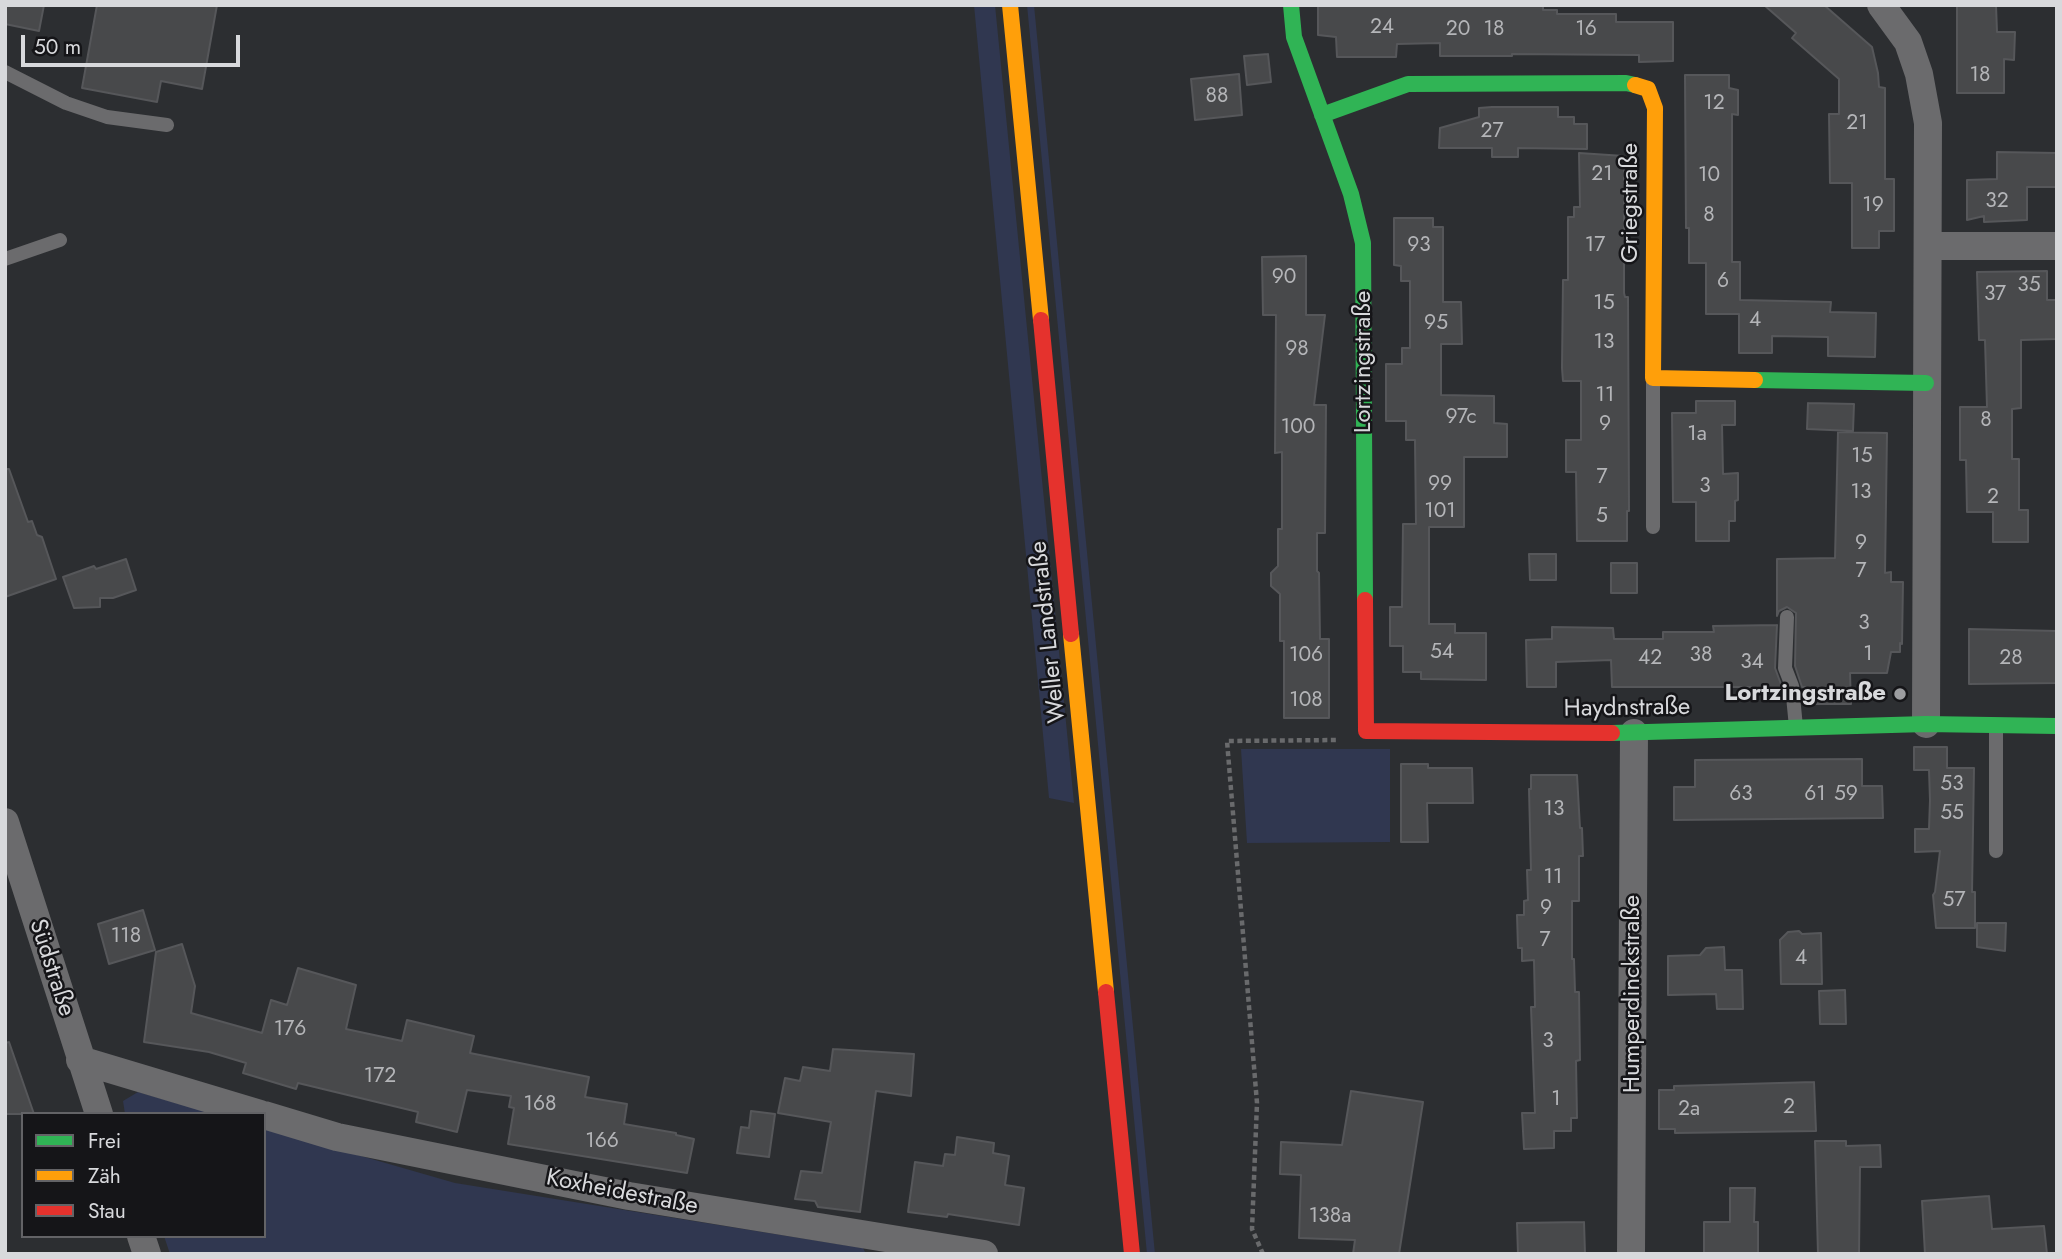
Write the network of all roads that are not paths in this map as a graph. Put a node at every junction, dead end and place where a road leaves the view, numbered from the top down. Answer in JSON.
{"nodes":[{"id":1,"x":1010,"y":5,"type":"edge"},
{"id":2,"x":1291,"y":5,"type":"edge"},
{"id":3,"x":1881,"y":5,"type":"edge"},
{"id":4,"x":5,"y":72,"type":"edge"},
{"id":5,"x":1322,"y":115,"type":"junction"},
{"id":6,"x":167,"y":125,"type":"dead end"},
{"id":7,"x":60,"y":240,"type":"dead end"},
{"id":8,"x":1928,"y":246,"type":"junction"},
{"id":9,"x":2057,"y":246,"type":"edge"},
{"id":10,"x":5,"y":259,"type":"edge"},
{"id":11,"x":1653,"y":378,"type":"junction"},
{"id":12,"x":1926,"y":383,"type":"junction"},
{"id":13,"x":1653,"y":527,"type":"dead end"},
{"id":14,"x":1787,"y":617,"type":"dead end"},
{"id":15,"x":1926,"y":724,"type":"junction"},
{"id":16,"x":1996,"y":725,"type":"junction"},
{"id":17,"x":2057,"y":726,"type":"edge"},
{"id":18,"x":1797,"y":728,"type":"junction"},
{"id":19,"x":1366,"y":731,"type":"joint"},
{"id":20,"x":1634,"y":733,"type":"junction"},
{"id":21,"x":5,"y":822,"type":"edge"},
{"id":22,"x":1996,"y":851,"type":"dead end"},
{"id":23,"x":80,"y":1059,"type":"junction"},
{"id":24,"x":98,"y":1112,"type":"edge"},
{"id":25,"x":255,"y":1112,"type":"edge"},
{"id":26,"x":266,"y":1115,"type":"edge"},
{"id":27,"x":984,"y":1254,"type":"edge"},
{"id":28,"x":1132,"y":1254,"type":"edge"},
{"id":29,"x":1631,"y":1254,"type":"edge"}],
"edges":[{"from":1,"to":28,"type":"street","name":"Weller Landstraße"},
{"from":2,"to":5,"type":"street","name":"Lortzingstraße"},
{"from":3,"to":8,"type":"street"},
{"from":4,"to":6,"type":"lane"},
{"from":5,"to":11,"type":"street","name":"Griegstraße"},
{"from":5,"to":19,"type":"street","name":"Lortzingstraße"},
{"from":7,"to":10,"type":"lane"},
{"from":8,"to":9,"type":"street"},
{"from":8,"to":12,"type":"street"},
{"from":11,"to":12,"type":"street"},
{"from":11,"to":13,"type":"lane"},
{"from":12,"to":15,"type":"street"},
{"from":14,"to":18,"type":"lane"},
{"from":15,"to":16,"type":"street","name":"Haydnstraße"},
{"from":15,"to":18,"type":"street","name":"Haydnstraße"},
{"from":16,"to":17,"type":"street","name":"Haydnstraße"},
{"from":16,"to":22,"type":"lane"},
{"from":18,"to":20,"type":"street","name":"Haydnstraße"},
{"from":19,"to":20,"type":"street","name":"Haydnstraße"},
{"from":20,"to":29,"type":"street","name":"Humperdinckstraße"},
{"from":21,"to":23,"type":"street","name":"Südstraße"},
{"from":23,"to":24,"type":"street","name":"Südstraße"},
{"from":23,"to":25,"type":"street","name":"Koxheidestraße"},
{"from":26,"to":27,"type":"street","name":"Koxheidestraße"}]}
